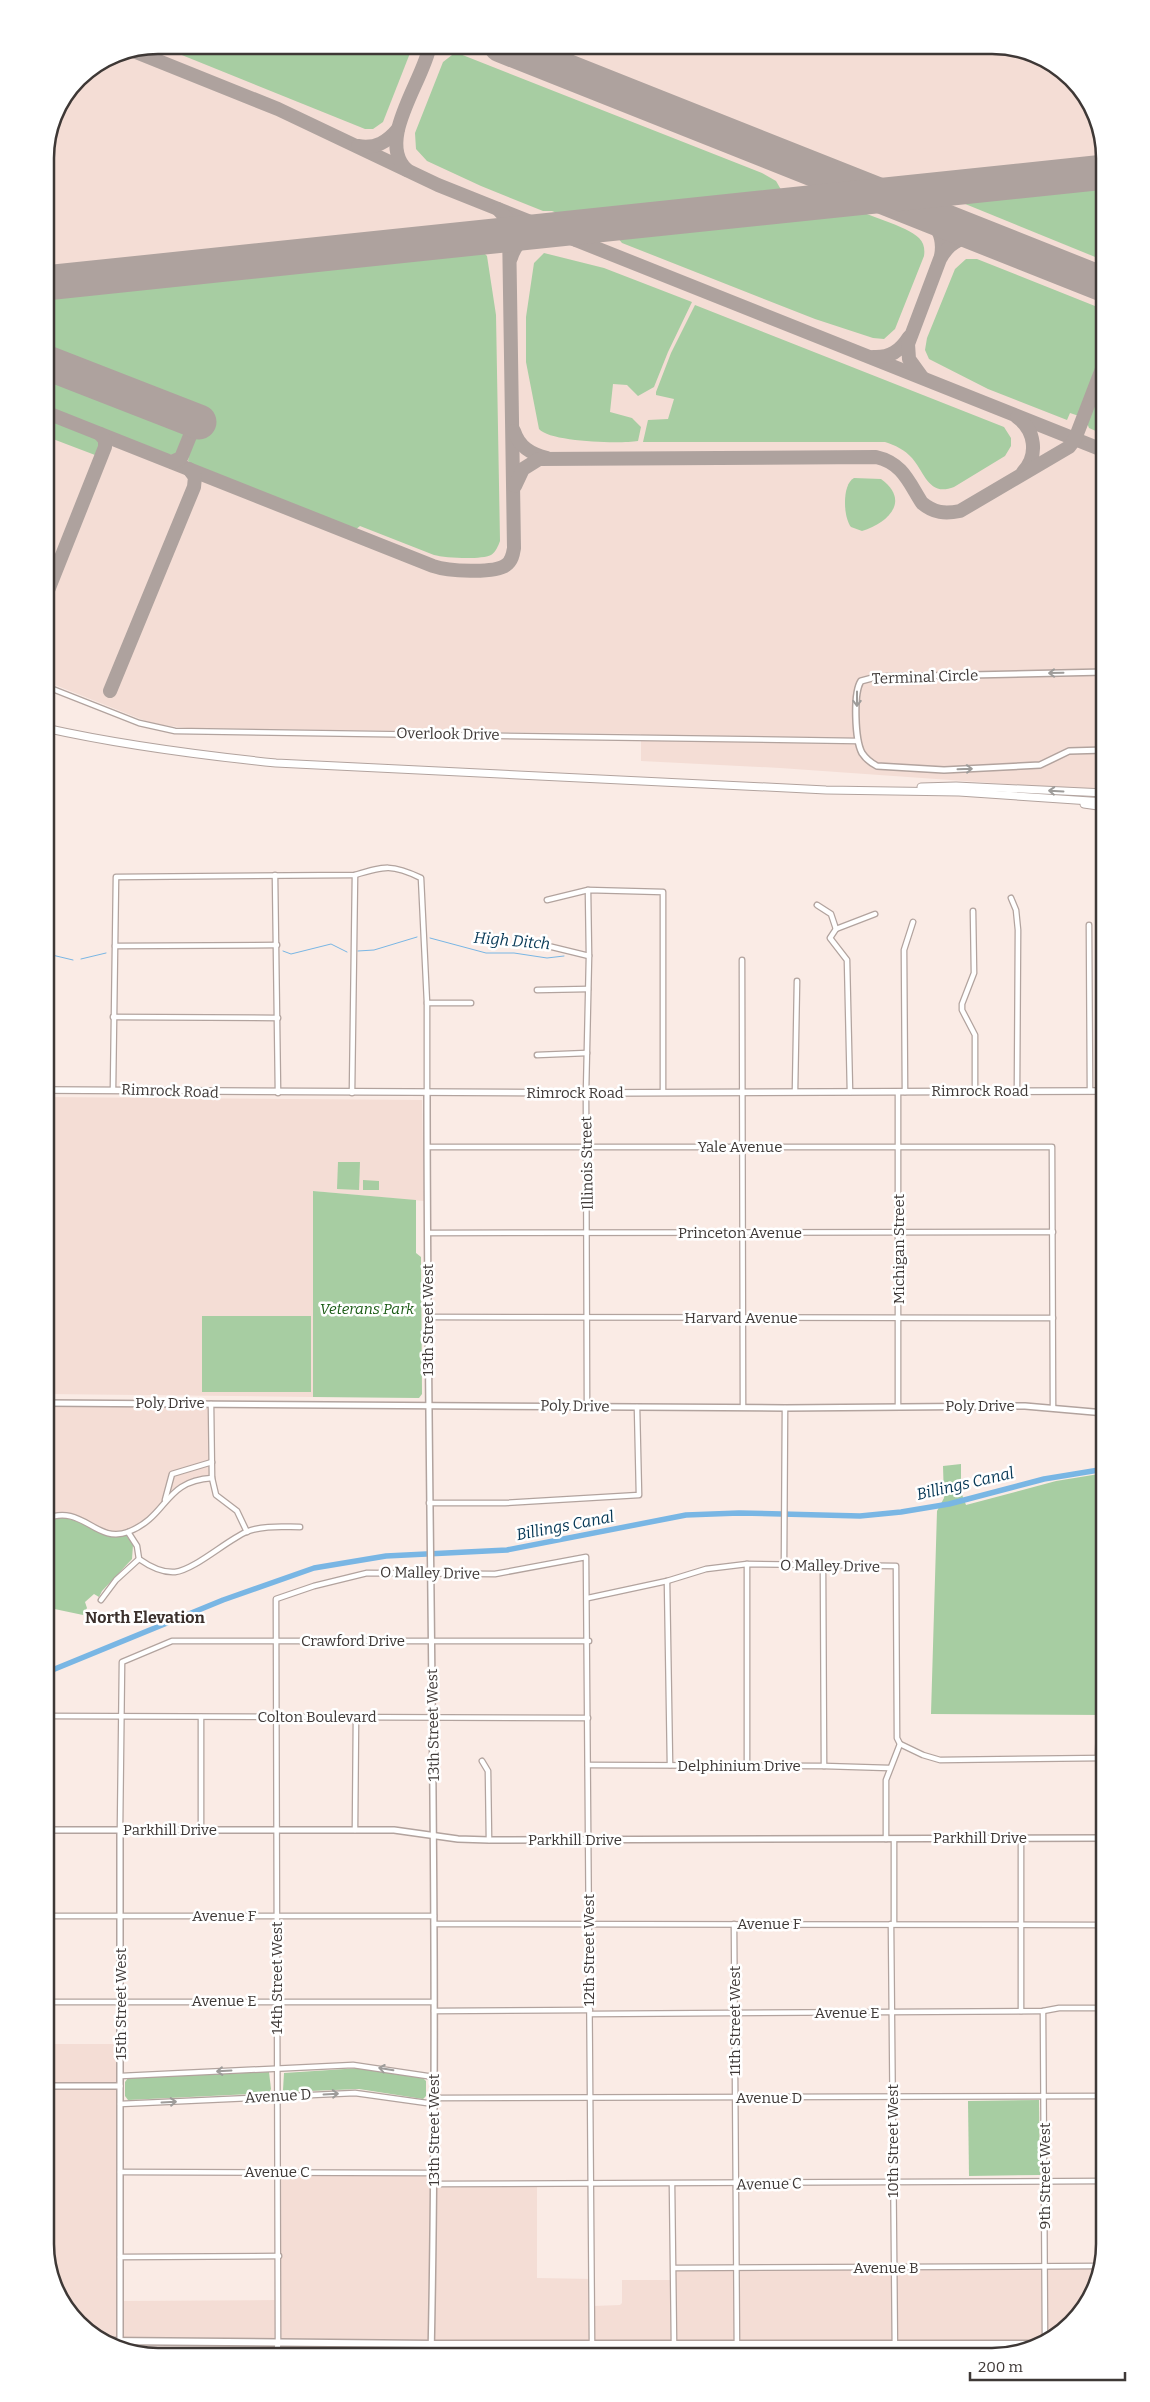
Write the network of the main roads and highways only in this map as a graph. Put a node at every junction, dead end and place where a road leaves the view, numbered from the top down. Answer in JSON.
{"nodes":[{"id":1,"x":54,"y":730,"type":"edge"},
{"id":2,"x":840,"y":790,"type":"junction"},
{"id":3,"x":1096,"y":793,"type":"edge"},
{"id":4,"x":1049,"y":799,"type":"junction"},
{"id":5,"x":1096,"y":802,"type":"edge"},
{"id":6,"x":1096,"y":807,"type":"edge"},
{"id":7,"x":54,"y":1090,"type":"edge"},
{"id":8,"x":1096,"y":1091,"type":"edge"},
{"id":9,"x":124,"y":2343,"type":"edge"},
{"id":10,"x":1022,"y":2344,"type":"edge"}],
"edges":[{"from":1,"to":2,"type":"highway"},
{"from":3,"to":2,"type":"highway","one_way":true},
{"from":2,"to":4,"type":"highway"},
{"from":4,"to":5,"type":"highway"},
{"from":4,"to":6,"type":"highway"},
{"from":7,"to":8,"type":"main road","name":"Rimrock Road"},
{"from":9,"to":10,"type":"main road"}]}
